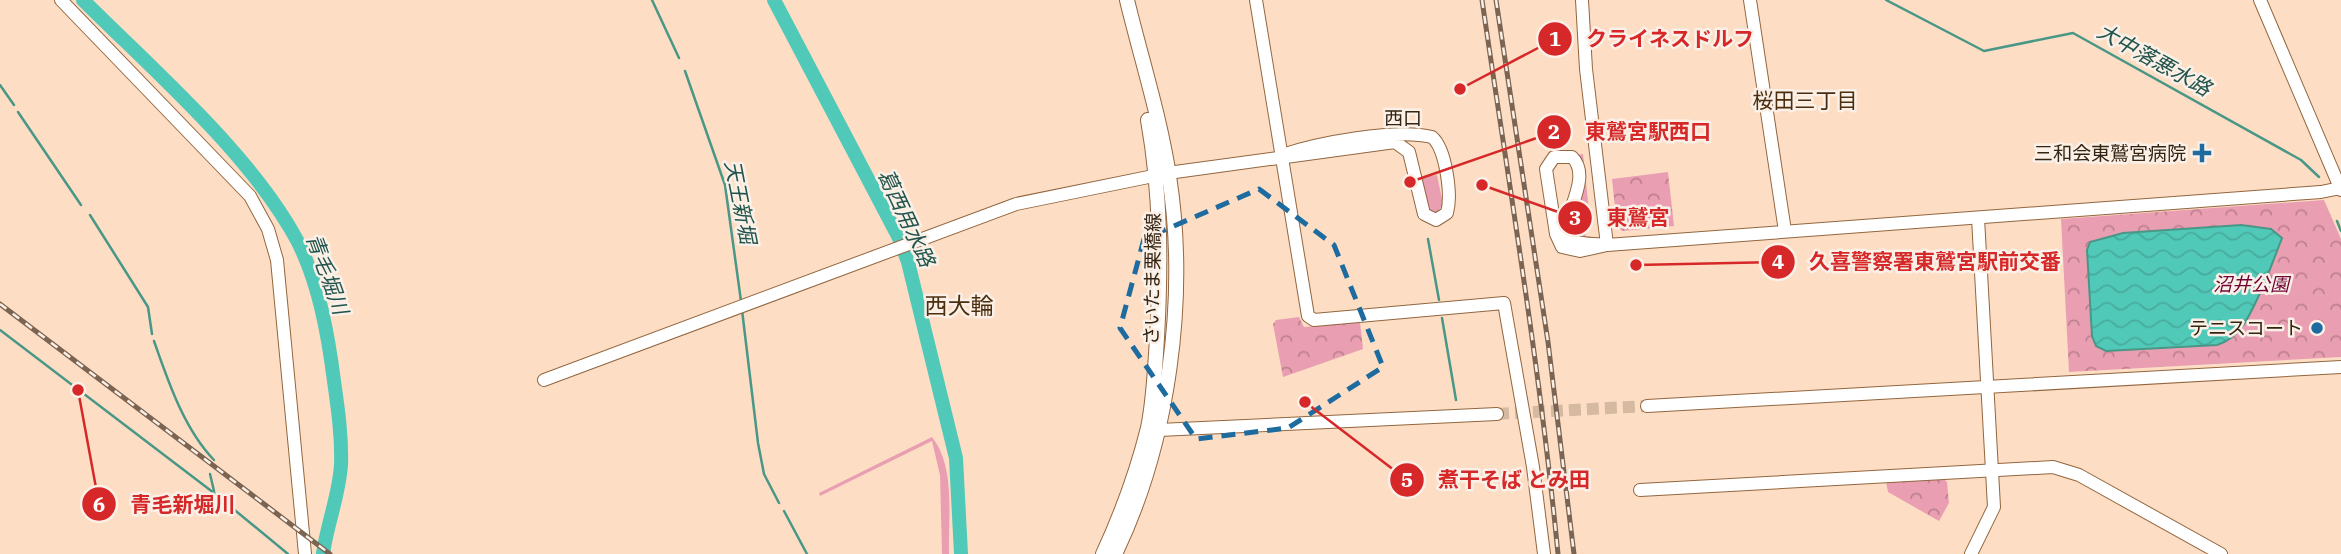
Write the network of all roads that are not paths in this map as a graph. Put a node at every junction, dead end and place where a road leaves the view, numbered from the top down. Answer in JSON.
{"nodes":[{"id":1,"x":61,"y":0,"type":"edge"},
{"id":2,"x":1119,"y":0,"type":"edge"},
{"id":3,"x":1128,"y":0,"type":"edge"},
{"id":4,"x":1256,"y":0,"type":"edge"},
{"id":5,"x":1582,"y":0,"type":"edge"},
{"id":6,"x":1750,"y":0,"type":"edge"},
{"id":7,"x":2260,"y":0,"type":"edge"},
{"id":8,"x":1282,"y":155,"type":"junction"},
{"id":9,"x":1163,"y":174,"type":"junction"},
{"id":10,"x":2341,"y":189,"type":"edge"},
{"id":11,"x":1978,"y":218,"type":"junction"},
{"id":12,"x":1786,"y":231,"type":"junction"},
{"id":13,"x":1606,"y":245,"type":"junction"},
{"id":14,"x":2341,"y":367,"type":"edge"},
{"id":15,"x":544,"y":380,"type":"dead end"},
{"id":16,"x":1987,"y":387,"type":"junction"},
{"id":17,"x":1647,"y":406,"type":"tunnel mouth"},
{"id":18,"x":1497,"y":414,"type":"tunnel mouth"},
{"id":19,"x":1153,"y":428,"type":"junction"},
{"id":20,"x":1992,"y":471,"type":"junction"},
{"id":21,"x":1640,"y":491,"type":"dead end"},
{"id":22,"x":305,"y":554,"type":"edge"},
{"id":23,"x":1103,"y":554,"type":"edge"},
{"id":24,"x":1115,"y":554,"type":"edge"},
{"id":25,"x":1544,"y":554,"type":"edge"},
{"id":26,"x":1971,"y":554,"type":"edge"},
{"id":27,"x":2221,"y":554,"type":"edge"}],
"edges":[{"from":1,"to":22,"type":"street"},
{"from":2,"to":9,"type":"main road","name":"さいたま栗橋線"},
{"from":3,"to":9,"type":"main road","name":"さいたま栗橋線"},
{"from":4,"to":8,"type":"street"},
{"from":5,"to":13,"type":"street"},
{"from":6,"to":12,"type":"street"},
{"from":7,"to":10,"type":"street"},
{"from":8,"to":8,"type":"street","name":"西口"},
{"from":8,"to":9,"type":"street"},
{"from":8,"to":25,"type":"street"},
{"from":9,"to":15,"type":"street"},
{"from":9,"to":19,"type":"main road","name":"さいたま栗橋線"},
{"from":10,"to":11,"type":"street"},
{"from":11,"to":12,"type":"street"},
{"from":11,"to":16,"type":"street"},
{"from":12,"to":13,"type":"street"},
{"from":13,"to":13,"type":"street"},
{"from":14,"to":16,"type":"street"},
{"from":16,"to":17,"type":"street"},
{"from":16,"to":20,"type":"street"},
{"from":18,"to":19,"type":"street"},
{"from":19,"to":23,"type":"main road","name":"さいたま栗橋線"},
{"from":19,"to":24,"type":"main road","name":"さいたま栗橋線"},
{"from":20,"to":21,"type":"street"},
{"from":20,"to":26,"type":"street"},
{"from":20,"to":27,"type":"street"}]}
